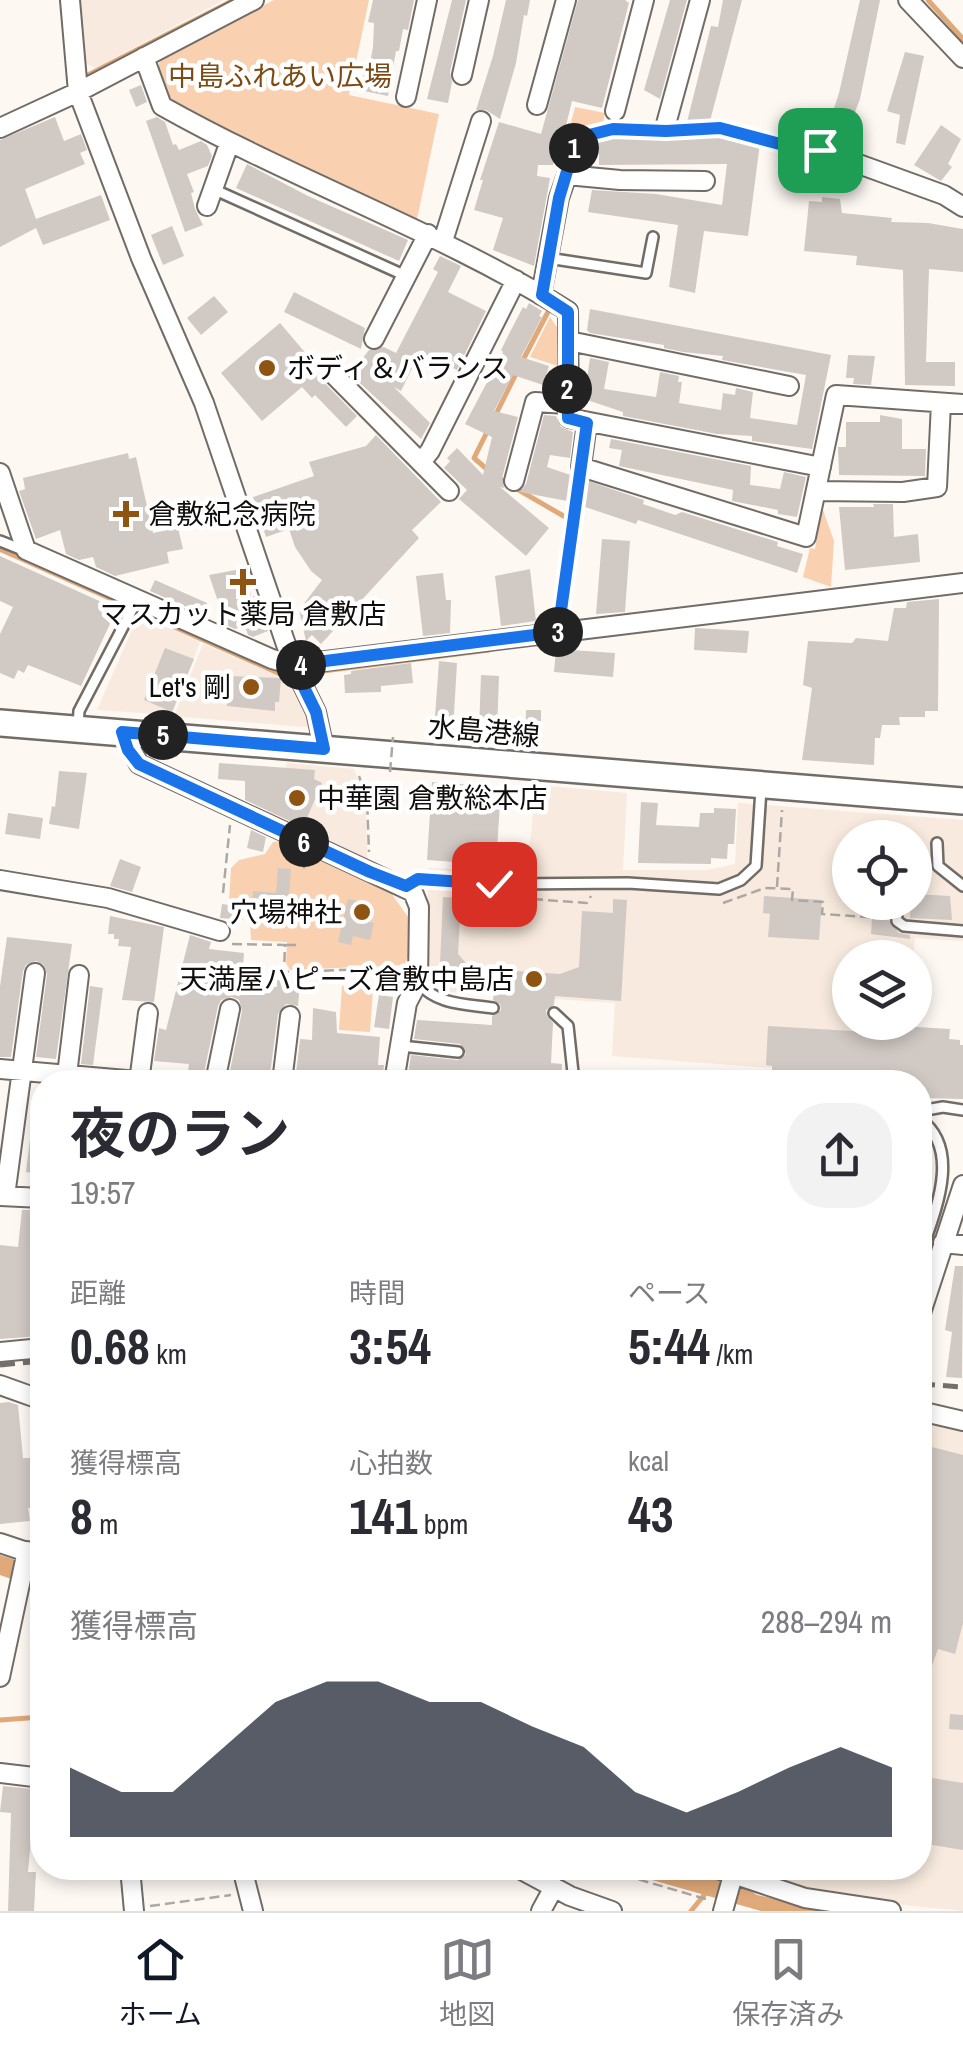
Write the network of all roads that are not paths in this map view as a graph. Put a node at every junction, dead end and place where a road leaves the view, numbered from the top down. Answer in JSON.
{"nodes":[{"id":1,"x":70,"y":0,"type":"edge"},
{"id":2,"x":254,"y":0,"type":"edge"},
{"id":3,"x":427,"y":0,"type":"edge"},
{"id":4,"x":479,"y":0,"type":"edge"},
{"id":5,"x":566,"y":0,"type":"edge"},
{"id":6,"x":644,"y":0,"type":"edge"},
{"id":7,"x":700,"y":0,"type":"edge"},
{"id":8,"x":908,"y":0,"type":"edge"},
{"id":9,"x":144,"y":58,"type":"junction"},
{"id":10,"x":963,"y":58,"type":"edge"},
{"id":11,"x":462,"y":75,"type":"dead end"},
{"id":12,"x":78,"y":92,"type":"junction"},
{"id":13,"x":406,"y":98,"type":"dead end"},
{"id":14,"x":538,"y":104,"type":"dead end"},
{"id":15,"x":616,"y":111,"type":"dead end"},
{"id":16,"x":481,"y":121,"type":"dead end"},
{"id":17,"x":0,"y":128,"type":"edge"},
{"id":18,"x":672,"y":128,"type":"road end"},
{"id":19,"x":229,"y":144,"type":"junction"},
{"id":20,"x":814,"y":153,"type":"road end"},
{"id":21,"x":705,"y":182,"type":"dead end"},
{"id":22,"x":210,"y":197,"type":"joint"},
{"id":23,"x":963,"y":207,"type":"edge"},
{"id":24,"x":436,"y":237,"type":"junction"},
{"id":25,"x":654,"y":237,"type":"dead end"},
{"id":26,"x":548,"y":258,"type":"junction"},
{"id":27,"x":406,"y":276,"type":"junction"},
{"id":28,"x":513,"y":286,"type":"junction"},
{"id":29,"x":542,"y":295,"type":"junction"},
{"id":30,"x":374,"y":339,"type":"dead end"},
{"id":31,"x":568,"y":341,"type":"junction"},
{"id":32,"x":334,"y":375,"type":"dead end"},
{"id":33,"x":789,"y":386,"type":"dead end"},
{"id":34,"x":940,"y":403,"type":"junction"},
{"id":35,"x":567,"y":404,"type":"junction"},
{"id":36,"x":963,"y":404,"type":"edge"},
{"id":37,"x":587,"y":423,"type":"junction"},
{"id":38,"x":421,"y":462,"type":"junction"},
{"id":39,"x":821,"y":468,"type":"junction"},
{"id":40,"x":0,"y":473,"type":"edge"},
{"id":41,"x":514,"y":481,"type":"dead end"},
{"id":42,"x":449,"y":491,"type":"dead end"},
{"id":43,"x":816,"y":491,"type":"junction"},
{"id":44,"x":0,"y":541,"type":"edge"},
{"id":45,"x":26,"y":550,"type":"junction"},
{"id":46,"x":963,"y":584,"type":"edge"},
{"id":47,"x":135,"y":604,"type":"junction"},
{"id":48,"x":293,"y":665,"type":"junction"},
{"id":49,"x":0,"y":723,"type":"edge"},
{"id":50,"x":78,"y":728,"type":"junction"},
{"id":51,"x":122,"y":732,"type":"junction"},
{"id":52,"x":324,"y":749,"type":"junction"},
{"id":53,"x":761,"y":784,"type":"junction"},
{"id":54,"x":963,"y":801,"type":"edge"},
{"id":55,"x":937,"y":843,"type":"dead end"},
{"id":56,"x":0,"y":880,"type":"edge"},
{"id":57,"x":406,"y":886,"type":"junction"},
{"id":58,"x":963,"y":886,"type":"edge"},
{"id":59,"x":897,"y":920,"type":"edge"},
{"id":60,"x":220,"y":931,"type":"road end"},
{"id":61,"x":963,"y":931,"type":"edge"},
{"id":62,"x":35,"y":974,"type":"dead end"},
{"id":63,"x":79,"y":975,"type":"dead end"},
{"id":64,"x":418,"y":975,"type":"junction"},
{"id":65,"x":492,"y":1008,"type":"dead end"},
{"id":66,"x":230,"y":1009,"type":"dead end"},
{"id":67,"x":148,"y":1013,"type":"dead end"},
{"id":68,"x":554,"y":1013,"type":"dead end"},
{"id":69,"x":290,"y":1016,"type":"dead end"},
{"id":70,"x":400,"y":1046,"type":"junction"},
{"id":71,"x":458,"y":1052,"type":"dead end"},
{"id":72,"x":0,"y":1069,"type":"edge"},
{"id":73,"x":68,"y":1070,"type":"edge"},
{"id":74,"x":141,"y":1070,"type":"edge"},
{"id":75,"x":217,"y":1070,"type":"edge"},
{"id":76,"x":283,"y":1070,"type":"edge"},
{"id":77,"x":396,"y":1070,"type":"edge"},
{"id":78,"x":573,"y":1070,"type":"edge"},
{"id":79,"x":21,"y":1071,"type":"junction"},
{"id":80,"x":30,"y":1072,"type":"edge"},
{"id":81,"x":932,"y":1108,"type":"edge"},
{"id":82,"x":963,"y":1110,"type":"edge"},
{"id":83,"x":932,"y":1129,"type":"edge"},
{"id":84,"x":963,"y":1185,"type":"edge"},
{"id":85,"x":4,"y":1190,"type":"edge"},
{"id":86,"x":30,"y":1195,"type":"edge"},
{"id":87,"x":932,"y":1218,"type":"edge"},
{"id":88,"x":943,"y":1243,"type":"junction"},
{"id":89,"x":963,"y":1245,"type":"edge"},
{"id":90,"x":932,"y":1278,"type":"edge"},
{"id":91,"x":30,"y":1349,"type":"edge"},
{"id":92,"x":0,"y":1352,"type":"edge"},
{"id":93,"x":0,"y":1385,"type":"edge"},
{"id":94,"x":30,"y":1396,"type":"edge"},
{"id":95,"x":932,"y":1414,"type":"edge"},
{"id":96,"x":963,"y":1421,"type":"edge"},
{"id":97,"x":0,"y":1543,"type":"edge"},
{"id":98,"x":30,"y":1555,"type":"edge"},
{"id":99,"x":30,"y":1560,"type":"edge"},
{"id":100,"x":0,"y":1676,"type":"edge"},
{"id":101,"x":0,"y":1773,"type":"edge"},
{"id":102,"x":30,"y":1777,"type":"edge"},
{"id":103,"x":131,"y":1880,"type":"edge"},
{"id":104,"x":245,"y":1880,"type":"edge"},
{"id":105,"x":540,"y":1880,"type":"edge"},
{"id":106,"x":728,"y":1880,"type":"edge"},
{"id":107,"x":753,"y":1880,"type":"edge"},
{"id":108,"x":554,"y":1888,"type":"junction"},
{"id":109,"x":724,"y":1907,"type":"edge"},
{"id":110,"x":135,"y":1910,"type":"edge"},
{"id":111,"x":253,"y":1911,"type":"edge"},
{"id":112,"x":541,"y":1911,"type":"edge"},
{"id":113,"x":612,"y":1911,"type":"edge"},
{"id":114,"x":891,"y":1911,"type":"edge"}],
"edges":[{"from":1,"to":12,"type":"street"},
{"from":2,"to":9,"type":"street"},
{"from":3,"to":13,"type":"street"},
{"from":4,"to":11,"type":"street"},
{"from":5,"to":14,"type":"street"},
{"from":6,"to":15,"type":"street"},
{"from":7,"to":18,"type":"street"},
{"from":8,"to":10,"type":"street"},
{"from":9,"to":12,"type":"street"},
{"from":9,"to":19,"type":"street"},
{"from":12,"to":17,"type":"street"},
{"from":12,"to":48,"type":"street"},
{"from":16,"to":24,"type":"street"},
{"from":19,"to":22,"type":"street"},
{"from":19,"to":24,"type":"street"},
{"from":20,"to":23,"type":"street"},
{"from":21,"to":26,"type":"street"},
{"from":22,"to":27,"type":"lane"},
{"from":24,"to":27,"type":"street"},
{"from":24,"to":28,"type":"street"},
{"from":25,"to":26,"type":"lane"},
{"from":26,"to":29,"type":"street"},
{"from":27,"to":30,"type":"street"},
{"from":28,"to":29,"type":"street"},
{"from":28,"to":38,"type":"street"},
{"from":29,"to":31,"type":"street"},
{"from":31,"to":33,"type":"street"},
{"from":31,"to":35,"type":"street"},
{"from":32,"to":38,"type":"street"},
{"from":34,"to":36,"type":"street"},
{"from":34,"to":39,"type":"street"},
{"from":34,"to":43,"type":"street"},
{"from":35,"to":37,"type":"street"},
{"from":35,"to":41,"type":"street"},
{"from":37,"to":39,"type":"street"},
{"from":37,"to":43,"type":"street"},
{"from":38,"to":42,"type":"street"},
{"from":39,"to":43,"type":"street"},
{"from":40,"to":45,"type":"street"},
{"from":44,"to":45,"type":"lane"},
{"from":45,"to":47,"type":"street"},
{"from":46,"to":48,"type":"street"},
{"from":47,"to":48,"type":"street"},
{"from":47,"to":50,"type":"lane"},
{"from":48,"to":52,"type":"street"},
{"from":49,"to":50,"type":"main road","name":"水島港線"},
{"from":50,"to":51,"type":"main road","name":"水島港線"},
{"from":51,"to":52,"type":"main road","name":"水島港線"},
{"from":51,"to":57,"type":"street"},
{"from":52,"to":53,"type":"main road","name":"水島港線"},
{"from":53,"to":54,"type":"main road","name":"水島港線"},
{"from":53,"to":57,"type":"lane"},
{"from":55,"to":58,"type":"lane"},
{"from":56,"to":60,"type":"street"},
{"from":57,"to":64,"type":"street"},
{"from":59,"to":61,"type":"lane"},
{"from":62,"to":79,"type":"street"},
{"from":63,"to":73,"type":"street"},
{"from":64,"to":65,"type":"lane"},
{"from":64,"to":70,"type":"street"},
{"from":66,"to":75,"type":"street"},
{"from":67,"to":74,"type":"street"},
{"from":68,"to":78,"type":"lane"},
{"from":69,"to":76,"type":"street"},
{"from":70,"to":71,"type":"lane"},
{"from":70,"to":77,"type":"street"},
{"from":72,"to":79,"type":"street"},
{"from":79,"to":80,"type":"street"},
{"from":79,"to":85,"type":"street"},
{"from":81,"to":82,"type":"lane"},
{"from":83,"to":87,"type":"lane"},
{"from":84,"to":88,"type":"street"},
{"from":85,"to":86,"type":"street"},
{"from":88,"to":89,"type":"street"},
{"from":88,"to":90,"type":"street"},
{"from":91,"to":92,"type":"street"},
{"from":93,"to":94,"type":"street"},
{"from":95,"to":96,"type":"street"},
{"from":97,"to":98,"type":"street"},
{"from":99,"to":100,"type":"street"},
{"from":101,"to":102,"type":"street"},
{"from":103,"to":110,"type":"street"},
{"from":104,"to":111,"type":"street"},
{"from":105,"to":108,"type":"street"},
{"from":106,"to":109,"type":"street"},
{"from":107,"to":114,"type":"street"},
{"from":108,"to":112,"type":"street"},
{"from":108,"to":113,"type":"street"}]}
